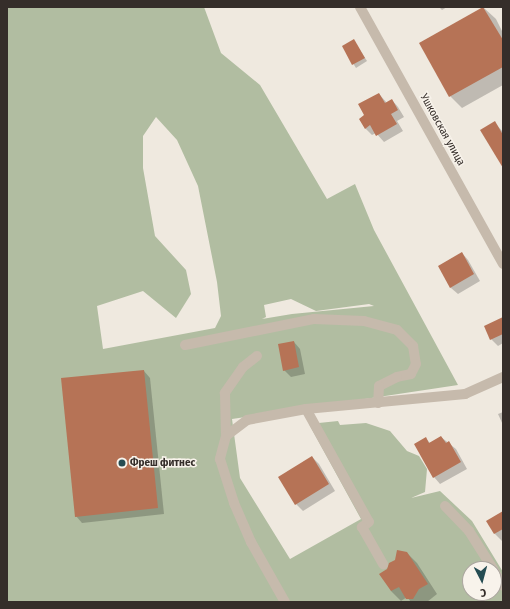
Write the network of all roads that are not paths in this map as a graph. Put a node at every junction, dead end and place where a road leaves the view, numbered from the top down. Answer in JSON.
{"nodes":[{"id":1,"x":360,"y":7,"type":"edge"},
{"id":2,"x":503,"y":264,"type":"edge"},
{"id":3,"x":185,"y":345,"type":"dead end"},
{"id":4,"x":257,"y":356,"type":"dead end"},
{"id":5,"x":503,"y":377,"type":"edge"},
{"id":6,"x":378,"y":402,"type":"junction"},
{"id":7,"x":306,"y":409,"type":"junction"},
{"id":8,"x":226,"y":436,"type":"junction"},
{"id":9,"x":444,"y":506,"type":"dead end"},
{"id":10,"x":487,"y":561,"type":"edge"},
{"id":11,"x":383,"y":564,"type":"dead end"},
{"id":12,"x":285,"y":602,"type":"edge"}],
"edges":[{"from":1,"to":2,"type":"street","name":"Ушковская улица"},
{"from":3,"to":6,"type":"street"},
{"from":4,"to":8,"type":"street"},
{"from":5,"to":6,"type":"street"},
{"from":6,"to":7,"type":"street"},
{"from":7,"to":8,"type":"street"},
{"from":7,"to":11,"type":"street"},
{"from":8,"to":12,"type":"street"},
{"from":9,"to":10,"type":"street"}]}
